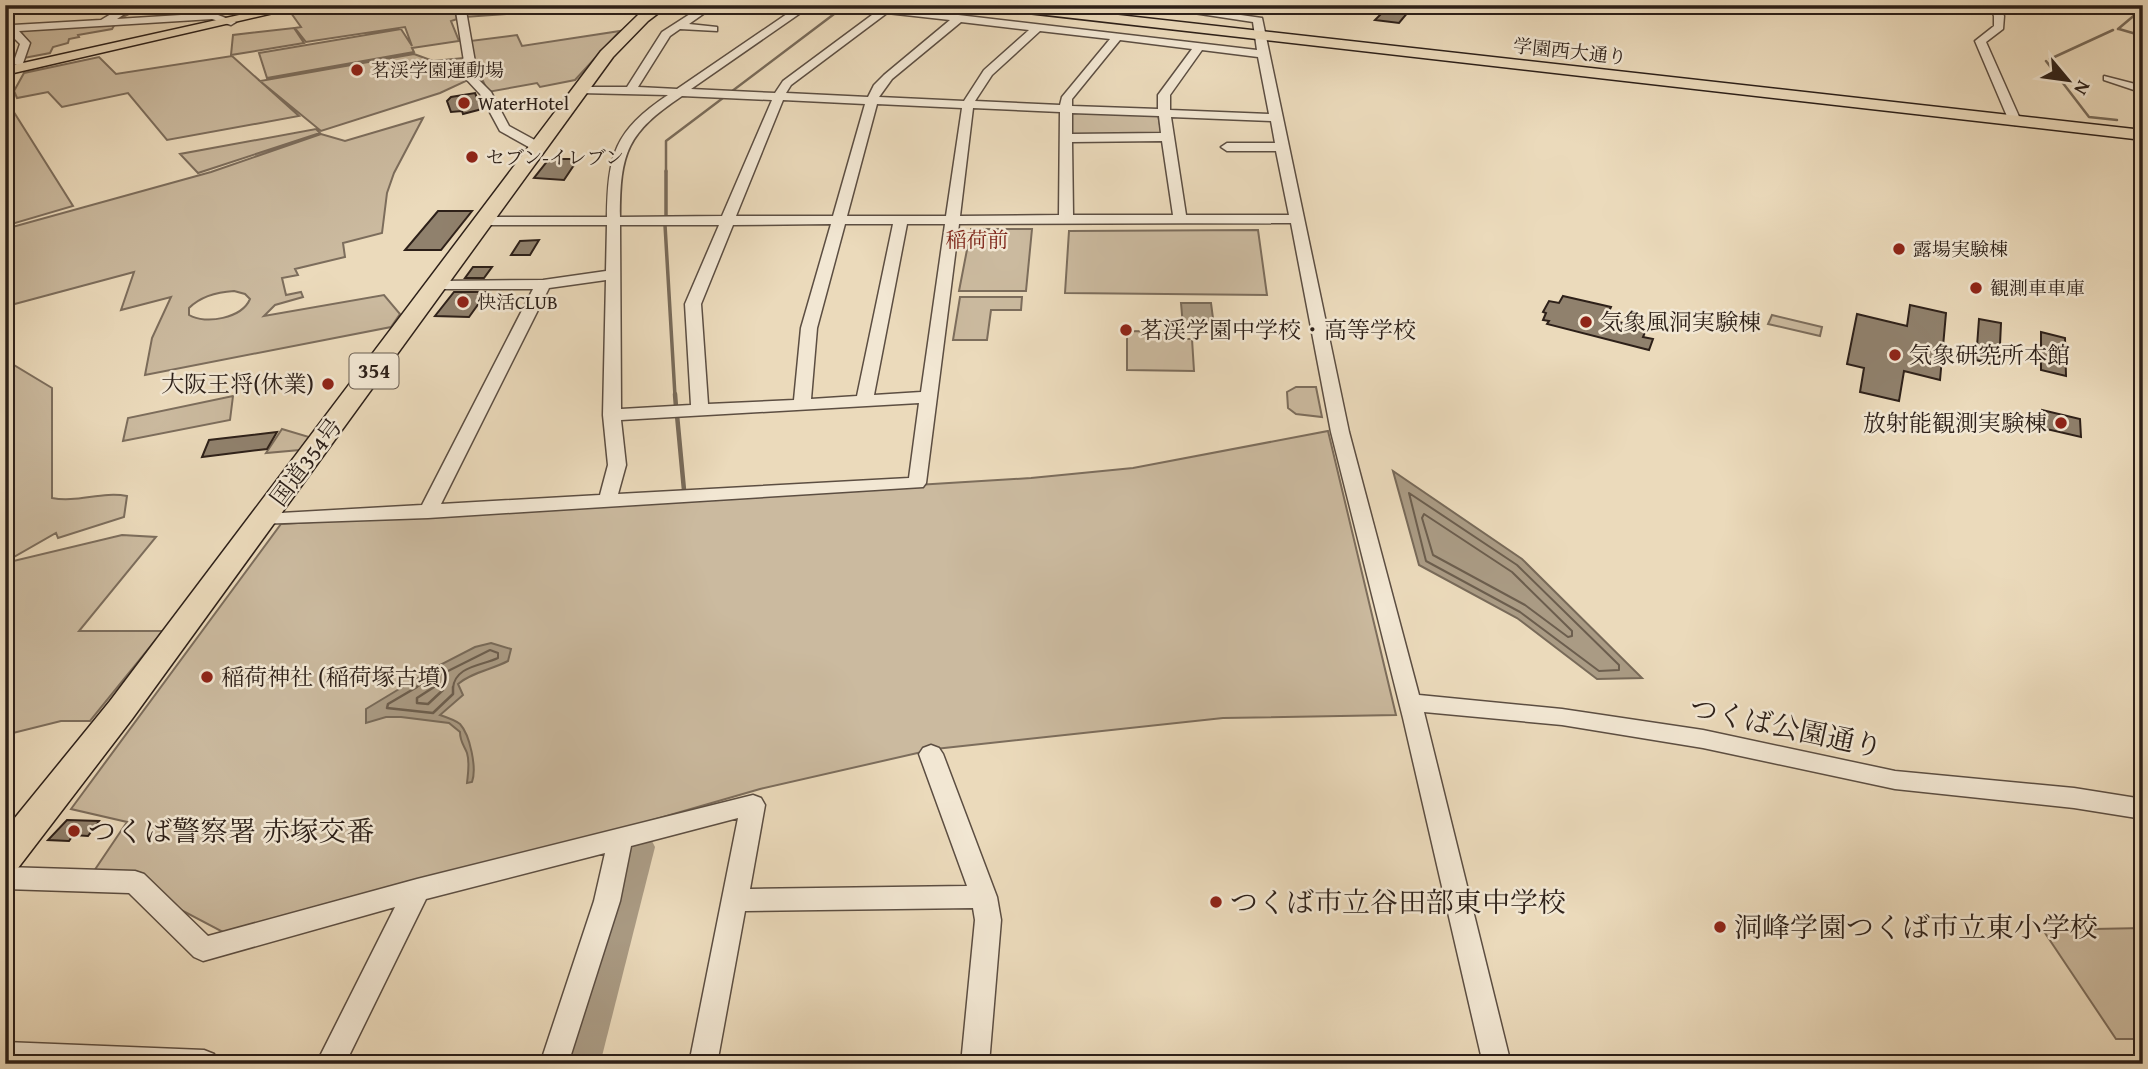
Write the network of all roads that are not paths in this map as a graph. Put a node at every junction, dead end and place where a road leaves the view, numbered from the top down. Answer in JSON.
{"nodes":[{"id":1,"x":23,"y":5,"type":"edge"},
{"id":2,"x":133,"y":5,"type":"edge"},
{"id":3,"x":180,"y":5,"type":"edge"},
{"id":4,"x":283,"y":5,"type":"edge"},
{"id":5,"x":302,"y":5,"type":"edge"},
{"id":6,"x":460,"y":5,"type":"edge"},
{"id":7,"x":663,"y":5,"type":"edge"},
{"id":8,"x":711,"y":5,"type":"edge"},
{"id":9,"x":807,"y":5,"type":"edge"},
{"id":10,"x":845,"y":5,"type":"edge"},
{"id":11,"x":993,"y":5,"type":"edge"},
{"id":12,"x":1031,"y":5,"type":"edge"},
{"id":13,"x":1146,"y":5,"type":"edge"},
{"id":14,"x":1994,"y":5,"type":"edge"},
{"id":15,"x":1015,"y":6,"type":"edge"},
{"id":16,"x":885,"y":10,"type":"junction"},
{"id":17,"x":5,"y":16,"type":"edge"},
{"id":18,"x":959,"y":18,"type":"junction"},
{"id":19,"x":222,"y":19,"type":"junction"},
{"id":20,"x":103,"y":23,"type":"junction"},
{"id":21,"x":996,"y":23,"type":"junction"},
{"id":22,"x":8,"y":26,"type":"edge"},
{"id":23,"x":679,"y":26,"type":"junction"},
{"id":24,"x":1037,"y":27,"type":"junction"},
{"id":25,"x":713,"y":29,"type":"dead end"},
{"id":26,"x":1259,"y":33,"type":"junction"},
{"id":27,"x":1117,"y":37,"type":"junction"},
{"id":28,"x":1200,"y":46,"type":"junction"},
{"id":29,"x":1263,"y":54,"type":"junction"},
{"id":30,"x":9,"y":67,"type":"edge"},
{"id":31,"x":2108,"y":78,"type":"dead end"},
{"id":32,"x":580,"y":90,"type":"junction"},
{"id":33,"x":630,"y":90,"type":"junction"},
{"id":34,"x":2143,"y":90,"type":"edge"},
{"id":35,"x":681,"y":92,"type":"junction"},
{"id":36,"x":779,"y":96,"type":"junction"},
{"id":37,"x":872,"y":100,"type":"junction"},
{"id":38,"x":968,"y":104,"type":"junction"},
{"id":39,"x":1065,"y":108,"type":"junction"},
{"id":40,"x":1163,"y":113,"type":"junction"},
{"id":41,"x":1276,"y":118,"type":"junction"},
{"id":42,"x":2014,"y":118,"type":"junction"},
{"id":43,"x":2143,"y":132,"type":"edge"},
{"id":44,"x":1168,"y":137,"type":"junction"},
{"id":45,"x":1065,"y":138,"type":"junction"},
{"id":46,"x":538,"y":147,"type":"junction"},
{"id":47,"x":1227,"y":147,"type":"dead end"},
{"id":48,"x":1282,"y":147,"type":"junction"},
{"id":49,"x":1066,"y":219,"type":"junction"},
{"id":50,"x":1180,"y":219,"type":"junction"},
{"id":51,"x":1296,"y":219,"type":"junction"},
{"id":52,"x":727,"y":220,"type":"junction"},
{"id":53,"x":839,"y":220,"type":"junction"},
{"id":54,"x":901,"y":220,"type":"junction"},
{"id":55,"x":952,"y":220,"type":"junction"},
{"id":56,"x":484,"y":221,"type":"junction"},
{"id":57,"x":613,"y":221,"type":"junction"},
{"id":58,"x":612,"y":275,"type":"junction"},
{"id":59,"x":543,"y":284,"type":"junction"},
{"id":60,"x":438,"y":285,"type":"junction"},
{"id":61,"x":928,"y":397,"type":"junction"},
{"id":62,"x":865,"y":400,"type":"junction"},
{"id":63,"x":802,"y":404,"type":"junction"},
{"id":64,"x":700,"y":410,"type":"junction"},
{"id":65,"x":612,"y":415,"type":"junction"},
{"id":66,"x":607,"y":502,"type":"junction"},
{"id":67,"x":428,"y":512,"type":"junction"},
{"id":68,"x":263,"y":520,"type":"junction"},
{"id":69,"x":1417,"y":703,"type":"dead end"},
{"id":70,"x":931,"y":754,"type":"dead end"},
{"id":71,"x":2143,"y":809,"type":"edge"},
{"id":72,"x":620,"y":839,"type":"junction"},
{"id":73,"x":5,"y":857,"type":"edge"},
{"id":74,"x":5,"y":878,"type":"edge"},
{"id":75,"x":417,"y":890,"type":"junction"},
{"id":76,"x":984,"y":897,"type":"junction"},
{"id":77,"x":736,"y":900,"type":"junction"},
{"id":78,"x":5,"y":1055,"type":"edge"},
{"id":79,"x":204,"y":1064,"type":"edge"},
{"id":80,"x":330,"y":1064,"type":"edge"},
{"id":81,"x":554,"y":1064,"type":"edge"},
{"id":82,"x":703,"y":1064,"type":"edge"},
{"id":83,"x":975,"y":1064,"type":"edge"},
{"id":84,"x":1497,"y":1064,"type":"edge"}],
"edges":[{"from":1,"to":17,"type":"street"},
{"from":2,"to":20,"type":"street"},
{"from":3,"to":19,"type":"street"},
{"from":4,"to":19,"type":"main road"},
{"from":5,"to":19,"type":"main road"},
{"from":6,"to":46,"type":"street"},
{"from":7,"to":32,"type":"highway","name":"国道354号","number":"354"},
{"from":8,"to":23,"type":"street"},
{"from":9,"to":35,"type":"street"},
{"from":10,"to":16,"type":"street"},
{"from":11,"to":15,"type":"main road","name":"学園西大通り"},
{"from":12,"to":26,"type":"main road","name":"学園西大通り"},
{"from":13,"to":26,"type":"street"},
{"from":14,"to":42,"type":"street"},
{"from":15,"to":21,"type":"street"},
{"from":15,"to":26,"type":"main road","name":"学園西大通り"},
{"from":16,"to":18,"type":"street"},
{"from":16,"to":36,"type":"street"},
{"from":18,"to":21,"type":"street"},
{"from":18,"to":37,"type":"street"},
{"from":19,"to":20,"type":"street"},
{"from":19,"to":30,"type":"main road"},
{"from":20,"to":22,"type":"street"},
{"from":21,"to":24,"type":"street"},
{"from":22,"to":30,"type":"street"},
{"from":23,"to":25,"type":"street"},
{"from":23,"to":33,"type":"street"},
{"from":24,"to":27,"type":"street"},
{"from":24,"to":38,"type":"street"},
{"from":26,"to":29,"type":"street"},
{"from":26,"to":42,"type":"main road","name":"学園西大通り"},
{"from":27,"to":28,"type":"street"},
{"from":27,"to":39,"type":"street"},
{"from":28,"to":29,"type":"street"},
{"from":28,"to":40,"type":"street"},
{"from":29,"to":41,"type":"street"},
{"from":31,"to":34,"type":"street"},
{"from":32,"to":33,"type":"street"},
{"from":32,"to":46,"type":"highway","name":"国道354号","number":"354"},
{"from":33,"to":35,"type":"street"},
{"from":35,"to":36,"type":"street"},
{"from":35,"to":57,"type":"street"},
{"from":36,"to":37,"type":"street"},
{"from":36,"to":52,"type":"street"},
{"from":37,"to":38,"type":"street"},
{"from":37,"to":53,"type":"street"},
{"from":38,"to":39,"type":"street"},
{"from":38,"to":55,"type":"street"},
{"from":39,"to":40,"type":"street"},
{"from":39,"to":45,"type":"street"},
{"from":40,"to":41,"type":"street"},
{"from":40,"to":44,"type":"street"},
{"from":41,"to":48,"type":"street"},
{"from":42,"to":43,"type":"main road","name":"学園西大通り"},
{"from":44,"to":45,"type":"street"},
{"from":44,"to":50,"type":"street"},
{"from":45,"to":49,"type":"street"},
{"from":46,"to":56,"type":"highway","name":"国道354号","number":"354"},
{"from":47,"to":48,"type":"street"},
{"from":48,"to":51,"type":"street"},
{"from":49,"to":50,"type":"street"},
{"from":49,"to":55,"type":"street"},
{"from":50,"to":51,"type":"street"},
{"from":51,"to":84,"type":"street"},
{"from":52,"to":53,"type":"street"},
{"from":52,"to":57,"type":"street"},
{"from":52,"to":64,"type":"street"},
{"from":53,"to":54,"type":"street"},
{"from":53,"to":63,"type":"street"},
{"from":54,"to":55,"type":"street"},
{"from":54,"to":62,"type":"street"},
{"from":55,"to":61,"type":"street"},
{"from":56,"to":57,"type":"street"},
{"from":56,"to":60,"type":"highway","name":"国道354号","number":"354"},
{"from":57,"to":58,"type":"street"},
{"from":58,"to":59,"type":"street"},
{"from":58,"to":65,"type":"street"},
{"from":59,"to":60,"type":"street"},
{"from":59,"to":67,"type":"street"},
{"from":60,"to":68,"type":"highway","name":"国道354号","number":"354"},
{"from":61,"to":62,"type":"street"},
{"from":61,"to":66,"type":"street"},
{"from":62,"to":63,"type":"street"},
{"from":63,"to":64,"type":"street"},
{"from":64,"to":65,"type":"street"},
{"from":65,"to":66,"type":"street"},
{"from":66,"to":67,"type":"street"},
{"from":67,"to":68,"type":"street"},
{"from":68,"to":73,"type":"highway","name":"国道354号","number":"354"},
{"from":69,"to":71,"type":"street","name":"つくば公園通り"},
{"from":70,"to":76,"type":"street"},
{"from":72,"to":75,"type":"street"},
{"from":72,"to":77,"type":"street"},
{"from":72,"to":81,"type":"street"},
{"from":74,"to":75,"type":"street"},
{"from":75,"to":80,"type":"street"},
{"from":76,"to":77,"type":"street"},
{"from":76,"to":83,"type":"street"},
{"from":77,"to":82,"type":"street"},
{"from":78,"to":79,"type":"street"}]}
